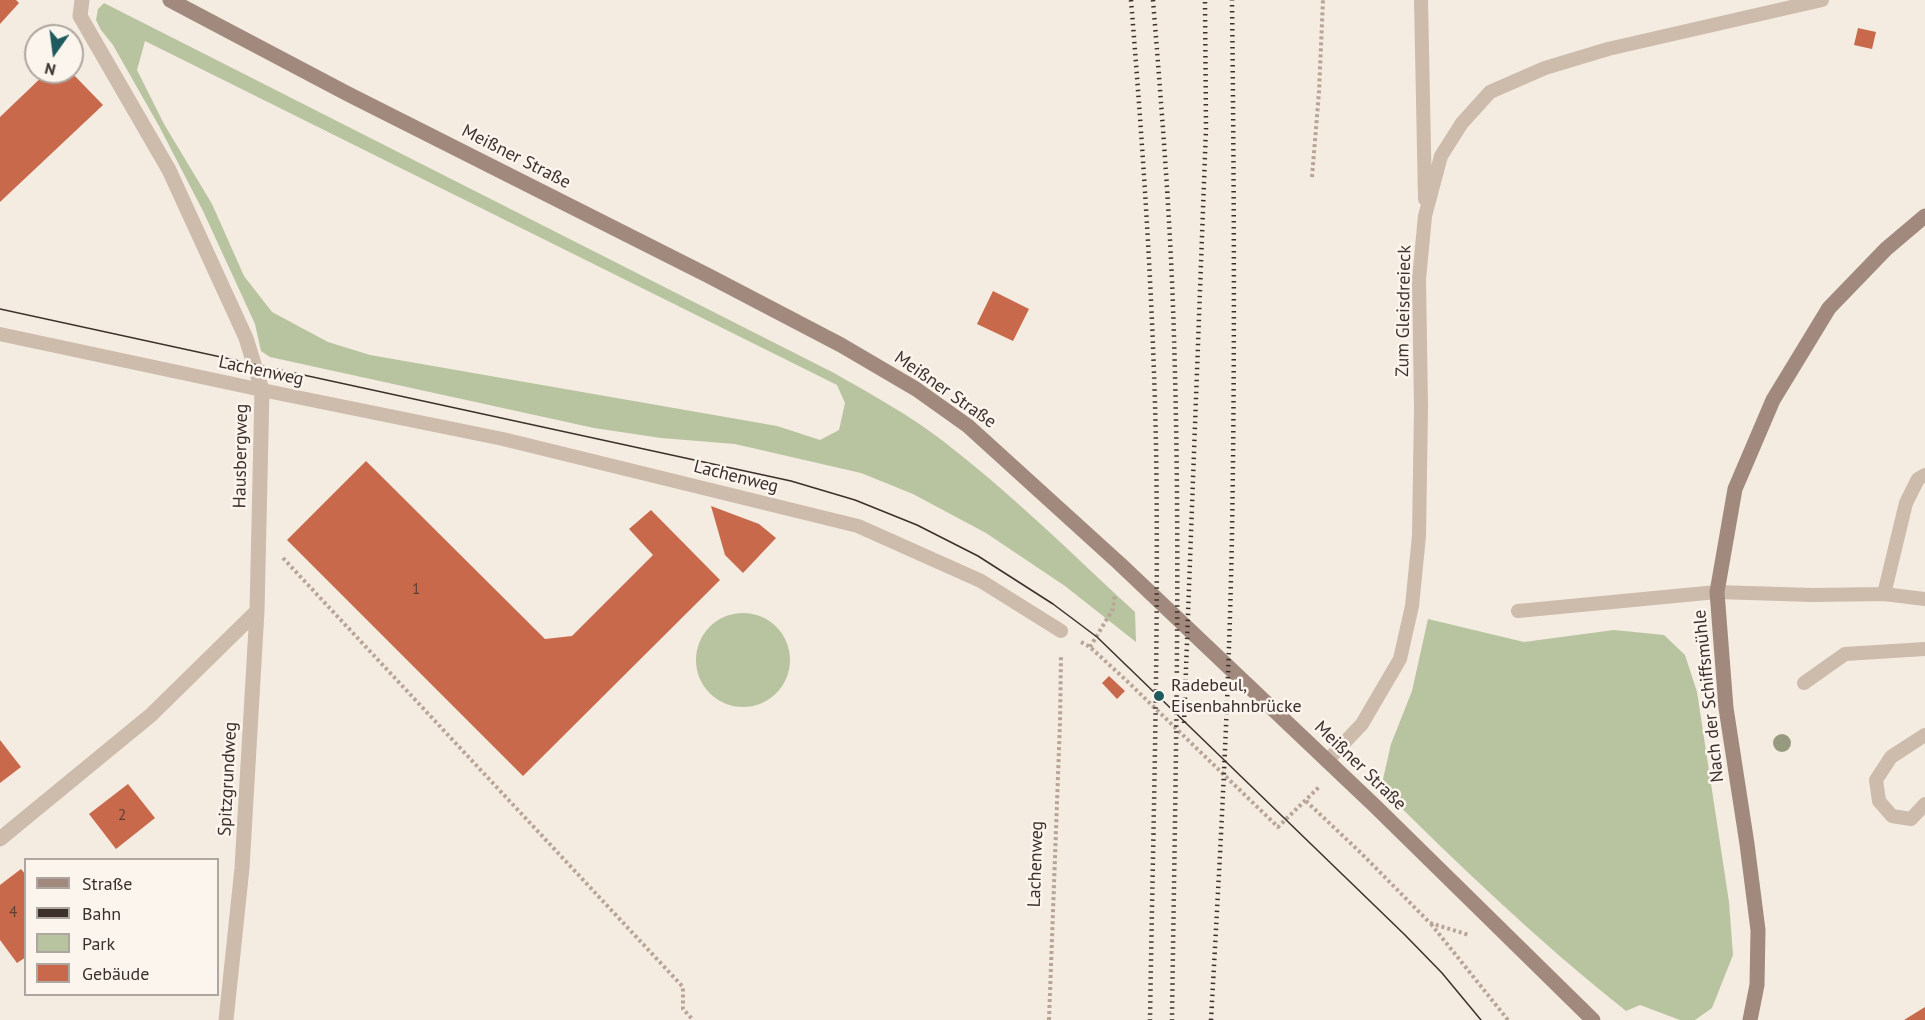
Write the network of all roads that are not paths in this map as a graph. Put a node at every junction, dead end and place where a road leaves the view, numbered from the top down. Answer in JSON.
{"nodes":[{"id":1,"x":82,"y":0,"type":"edge"},
{"id":2,"x":170,"y":0,"type":"edge"},
{"id":3,"x":1421,"y":0,"type":"edge"},
{"id":4,"x":1822,"y":0,"type":"edge"},
{"id":5,"x":1425,"y":216,"type":"junction"},
{"id":6,"x":1925,"y":216,"type":"edge"},
{"id":7,"x":0,"y":334,"type":"edge"},
{"id":8,"x":262,"y":390,"type":"junction"},
{"id":9,"x":1925,"y":475,"type":"edge"},
{"id":10,"x":1717,"y":592,"type":"junction"},
{"id":11,"x":1884,"y":594,"type":"junction"},
{"id":12,"x":1925,"y":599,"type":"edge"},
{"id":13,"x":257,"y":611,"type":"junction"},
{"id":14,"x":1518,"y":611,"type":"dead end"},
{"id":15,"x":1061,"y":631,"type":"road end"},
{"id":16,"x":1924,"y":651,"type":"edge"},
{"id":17,"x":1804,"y":682,"type":"dead end"},
{"id":18,"x":1925,"y":735,"type":"edge"},
{"id":19,"x":1331,"y":765,"type":"junction"},
{"id":20,"x":1925,"y":804,"type":"edge"},
{"id":21,"x":0,"y":839,"type":"edge"},
{"id":22,"x":226,"y":1020,"type":"edge"},
{"id":23,"x":1593,"y":1020,"type":"edge"},
{"id":24,"x":1750,"y":1020,"type":"edge"}],
"edges":[{"from":1,"to":8,"type":"street","name":"Hausbergweg"},
{"from":2,"to":19,"type":"main road","name":"Meißner Straße"},
{"from":3,"to":5,"type":"lane"},
{"from":4,"to":5,"type":"lane","name":"Zum Gleisdreieck"},
{"from":5,"to":19,"type":"lane","name":"Zum Gleisdreieck"},
{"from":6,"to":10,"type":"main road","name":"Nach der Schiffsmühle"},
{"from":7,"to":8,"type":"lane","name":"Lachenweg"},
{"from":8,"to":13,"type":"street","name":"Hausbergweg"},
{"from":8,"to":15,"type":"lane","name":"Lachenweg"},
{"from":9,"to":11,"type":"lane"},
{"from":10,"to":11,"type":"lane"},
{"from":10,"to":14,"type":"lane"},
{"from":10,"to":24,"type":"main road","name":"Nach der Schiffsmühle"},
{"from":11,"to":12,"type":"lane"},
{"from":13,"to":21,"type":"street"},
{"from":13,"to":22,"type":"street","name":"Spitzgrundweg"},
{"from":16,"to":17,"type":"lane"},
{"from":18,"to":20,"type":"lane"},
{"from":19,"to":23,"type":"main road","name":"Meißner Straße"}]}
